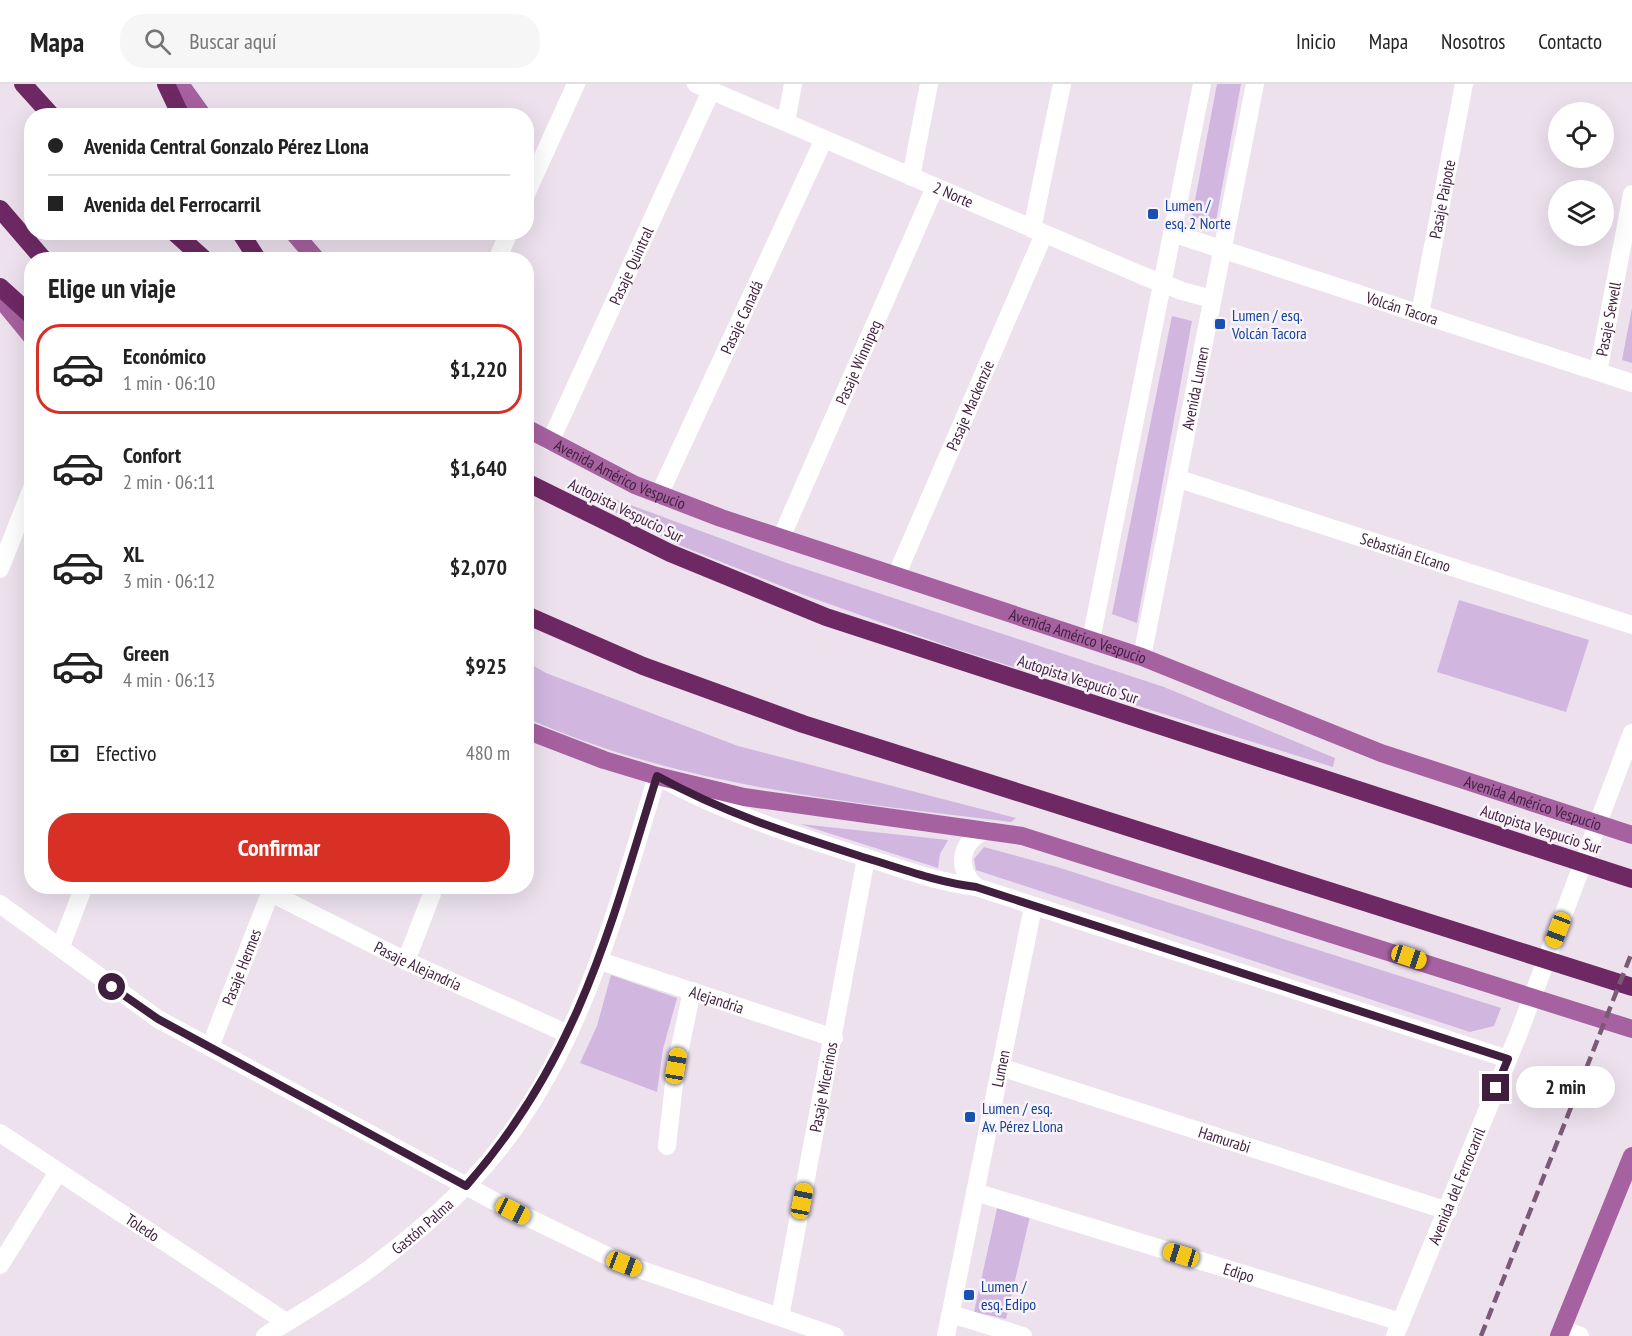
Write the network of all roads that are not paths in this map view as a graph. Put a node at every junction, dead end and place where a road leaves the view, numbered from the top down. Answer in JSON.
{"nodes":[{"id":1,"x":23,"y":84,"type":"edge"},
{"id":2,"x":166,"y":84,"type":"edge"},
{"id":3,"x":180,"y":84,"type":"edge"},
{"id":4,"x":576,"y":84,"type":"edge"},
{"id":5,"x":794,"y":84,"type":"edge"},
{"id":6,"x":929,"y":84,"type":"edge"},
{"id":7,"x":1062,"y":84,"type":"edge"},
{"id":8,"x":1202,"y":84,"type":"edge"},
{"id":9,"x":1255,"y":84,"type":"edge"},
{"id":10,"x":1464,"y":84,"type":"edge"},
{"id":11,"x":704,"y":87,"type":"edge"},
{"id":12,"x":45,"y":108,"type":"edge"},
{"id":13,"x":177,"y":108,"type":"edge"},
{"id":14,"x":197,"y":108,"type":"edge"},
{"id":15,"x":786,"y":122,"type":"junction"},
{"id":16,"x":824,"y":139,"type":"junction"},
{"id":17,"x":534,"y":176,"type":"edge"},
{"id":18,"x":911,"y":177,"type":"junction"},
{"id":19,"x":935,"y":188,"type":"junction"},
{"id":20,"x":1632,"y":194,"type":"edge"},
{"id":21,"x":0,"y":209,"type":"edge"},
{"id":22,"x":1038,"y":232,"type":"junction"},
{"id":23,"x":1172,"y":233,"type":"junction"},
{"id":24,"x":24,"y":237,"type":"edge"},
{"id":25,"x":27,"y":240,"type":"edge"},
{"id":26,"x":183,"y":240,"type":"edge"},
{"id":27,"x":300,"y":240,"type":"edge"},
{"id":28,"x":1222,"y":250,"type":"junction"},
{"id":29,"x":37,"y":252,"type":"edge"},
{"id":30,"x":196,"y":252,"type":"edge"},
{"id":31,"x":310,"y":252,"type":"edge"},
{"id":32,"x":1162,"y":284,"type":"junction"},
{"id":33,"x":0,"y":287,"type":"edge"},
{"id":34,"x":0,"y":298,"type":"edge"},
{"id":35,"x":1212,"y":299,"type":"junction"},
{"id":36,"x":24,"y":309,"type":"edge"},
{"id":37,"x":1420,"y":314,"type":"junction"},
{"id":38,"x":24,"y":327,"type":"edge"},
{"id":39,"x":1598,"y":372,"type":"junction"},
{"id":40,"x":1632,"y":384,"type":"edge"},
{"id":41,"x":534,"y":433,"type":"edge"},
{"id":42,"x":550,"y":442,"type":"junction"},
{"id":43,"x":1179,"y":479,"type":"junction"},
{"id":44,"x":534,"y":486,"type":"edge"},
{"id":45,"x":659,"y":495,"type":"junction"},
{"id":46,"x":24,"y":508,"type":"edge"},
{"id":47,"x":781,"y":538,"type":"junction"},
{"id":48,"x":0,"y":569,"type":"edge"},
{"id":49,"x":896,"y":576,"type":"junction"},
{"id":50,"x":534,"y":619,"type":"edge"},
{"id":51,"x":1632,"y":625,"type":"edge"},
{"id":52,"x":1091,"y":640,"type":"junction"},
{"id":53,"x":1142,"y":657,"type":"junction"},
{"id":54,"x":534,"y":733,"type":"edge"},
{"id":55,"x":1632,"y":733,"type":"edge"},
{"id":56,"x":657,"y":776,"type":"junction"},
{"id":57,"x":987,"y":830,"type":"junction"},
{"id":58,"x":1632,"y":835,"type":"edge"},
{"id":59,"x":866,"y":858,"type":"junction"},
{"id":60,"x":1632,"y":879,"type":"edge"},
{"id":61,"x":976,"y":887,"type":"junction"},
{"id":62,"x":81,"y":894,"type":"edge"},
{"id":63,"x":270,"y":894,"type":"edge"},
{"id":64,"x":280,"y":894,"type":"edge"},
{"id":65,"x":432,"y":894,"type":"edge"},
{"id":66,"x":0,"y":904,"type":"edge"},
{"id":67,"x":1033,"y":907,"type":"junction"},
{"id":68,"x":61,"y":946,"type":"junction"},
{"id":69,"x":406,"y":961,"type":"junction"},
{"id":70,"x":600,"y":961,"type":"junction"},
{"id":71,"x":1632,"y":987,"type":"edge"},
{"id":72,"x":692,"y":991,"type":"junction"},
{"id":73,"x":1632,"y":1029,"type":"edge"},
{"id":74,"x":568,"y":1034,"type":"junction"},
{"id":75,"x":834,"y":1038,"type":"junction"},
{"id":76,"x":210,"y":1047,"type":"junction"},
{"id":77,"x":1508,"y":1059,"type":"junction"},
{"id":78,"x":1000,"y":1067,"type":"junction"},
{"id":79,"x":0,"y":1133,"type":"edge"},
{"id":80,"x":667,"y":1146,"type":"dead end"},
{"id":81,"x":1632,"y":1156,"type":"edge"},
{"id":82,"x":58,"y":1172,"type":"junction"},
{"id":83,"x":466,"y":1186,"type":"junction"},
{"id":84,"x":975,"y":1192,"type":"junction"},
{"id":85,"x":1448,"y":1210,"type":"junction"},
{"id":86,"x":0,"y":1265,"type":"edge"},
{"id":87,"x":951,"y":1314,"type":"junction"},
{"id":88,"x":780,"y":1317,"type":"junction"},
{"id":89,"x":286,"y":1322,"type":"junction"},
{"id":90,"x":1398,"y":1329,"type":"edge"},
{"id":91,"x":1560,"y":1333,"type":"edge"},
{"id":92,"x":265,"y":1336,"type":"edge"},
{"id":93,"x":835,"y":1336,"type":"edge"},
{"id":94,"x":946,"y":1336,"type":"edge"},
{"id":95,"x":1023,"y":1336,"type":"edge"},
{"id":96,"x":1580,"y":1336,"type":"edge"}],
"edges":[{"from":1,"to":12,"type":"highway"},
{"from":2,"to":13,"type":"highway"},
{"from":3,"to":14,"type":"main road"},
{"from":4,"to":17,"type":"street"},
{"from":5,"to":15,"type":"street"},
{"from":6,"to":18,"type":"street"},
{"from":7,"to":22,"type":"street","name":"Pasaje Mackenzie"},
{"from":8,"to":23,"type":"street"},
{"from":9,"to":28,"type":"street","name":"Avenida Lumen"},
{"from":10,"to":37,"type":"street","name":"Pasaje Paipote"},
{"from":11,"to":15,"type":"street","name":"2 Norte"},
{"from":11,"to":42,"type":"street","name":"Pasaje Quintral"},
{"from":15,"to":16,"type":"street","name":"2 Norte"},
{"from":16,"to":18,"type":"street","name":"2 Norte"},
{"from":16,"to":45,"type":"street","name":"Pasaje Canadá"},
{"from":18,"to":19,"type":"street","name":"2 Norte"},
{"from":19,"to":22,"type":"street","name":"2 Norte"},
{"from":19,"to":47,"type":"street","name":"Pasaje Winnipeg"},
{"from":20,"to":39,"type":"street","name":"Pasaje Sewell"},
{"from":21,"to":24,"type":"highway"},
{"from":22,"to":32,"type":"street","name":"2 Norte"},
{"from":22,"to":49,"type":"street","name":"Pasaje Mackenzie"},
{"from":23,"to":28,"type":"street","name":"Volcán Tacora"},
{"from":23,"to":32,"type":"street"},
{"from":25,"to":29,"type":"highway"},
{"from":26,"to":30,"type":"highway"},
{"from":27,"to":31,"type":"main road"},
{"from":28,"to":35,"type":"street","name":"Avenida Lumen"},
{"from":28,"to":37,"type":"street","name":"Volcán Tacora"},
{"from":32,"to":35,"type":"street","name":"2 Norte"},
{"from":32,"to":52,"type":"street"},
{"from":33,"to":36,"type":"highway"},
{"from":34,"to":38,"type":"main road"},
{"from":35,"to":43,"type":"street","name":"Avenida Lumen"},
{"from":37,"to":39,"type":"street","name":"Volcán Tacora"},
{"from":39,"to":40,"type":"street","name":"Volcán Tacora"},
{"from":41,"to":42,"type":"main road","name":"Avenida Américo Vespucio"},
{"from":42,"to":45,"type":"main road","name":"Avenida Américo Vespucio"},
{"from":43,"to":51,"type":"street","name":"Sebastián Elcano"},
{"from":43,"to":53,"type":"street","name":"Avenida Lumen"},
{"from":44,"to":60,"type":"highway","name":"Autopista Vespucio Sur"},
{"from":45,"to":47,"type":"main road","name":"Avenida Américo Vespucio"},
{"from":46,"to":48,"type":"street"},
{"from":47,"to":49,"type":"main road","name":"Avenida Américo Vespucio"},
{"from":49,"to":52,"type":"main road","name":"Avenida Américo Vespucio"},
{"from":50,"to":71,"type":"highway"},
{"from":52,"to":53,"type":"main road","name":"Avenida Américo Vespucio"},
{"from":53,"to":58,"type":"main road","name":"Avenida Américo Vespucio"},
{"from":54,"to":56,"type":"main road"},
{"from":55,"to":77,"type":"street","name":"Avenida del Ferrocarril"},
{"from":56,"to":57,"type":"main road"},
{"from":56,"to":59,"type":"street"},
{"from":56,"to":70,"type":"street","name":"Gastón Palma"},
{"from":57,"to":61,"type":"street"},
{"from":57,"to":73,"type":"main road"},
{"from":59,"to":61,"type":"street"},
{"from":59,"to":75,"type":"street","name":"Pasaje Micerinos"},
{"from":61,"to":67,"type":"street"},
{"from":62,"to":68,"type":"street"},
{"from":63,"to":76,"type":"street","name":"Pasaje Hermes"},
{"from":64,"to":69,"type":"street","name":"Pasaje Alejandría"},
{"from":65,"to":69,"type":"street"},
{"from":66,"to":68,"type":"street"},
{"from":67,"to":77,"type":"street"},
{"from":67,"to":78,"type":"street","name":"Lumen"},
{"from":68,"to":76,"type":"street"},
{"from":69,"to":74,"type":"street","name":"Pasaje Alejandría"},
{"from":70,"to":72,"type":"street","name":"Alejandria"},
{"from":70,"to":74,"type":"street","name":"Gastón Palma"},
{"from":72,"to":75,"type":"street","name":"Alejandria"},
{"from":72,"to":80,"type":"street"},
{"from":74,"to":83,"type":"street","name":"Gastón Palma"},
{"from":75,"to":88,"type":"street","name":"Pasaje Micerinos"},
{"from":76,"to":83,"type":"street"},
{"from":77,"to":85,"type":"street","name":"Avenida del Ferrocarril"},
{"from":78,"to":84,"type":"street","name":"Lumen"},
{"from":78,"to":85,"type":"street","name":"Hamurabi"},
{"from":79,"to":82,"type":"street","name":"Toledo"},
{"from":81,"to":91,"type":"main road"},
{"from":82,"to":86,"type":"street"},
{"from":82,"to":89,"type":"street","name":"Toledo"},
{"from":83,"to":88,"type":"street"},
{"from":83,"to":89,"type":"street","name":"Gastón Palma"},
{"from":84,"to":87,"type":"street","name":"Lumen"},
{"from":84,"to":90,"type":"street","name":"Edipo"},
{"from":85,"to":90,"type":"street","name":"Avenida del Ferrocarril"},
{"from":87,"to":94,"type":"street","name":"Lumen"},
{"from":87,"to":95,"type":"street"},
{"from":88,"to":93,"type":"street"},
{"from":89,"to":92,"type":"street","name":"Gastón Palma"},
{"from":91,"to":96,"type":"street"}]}
